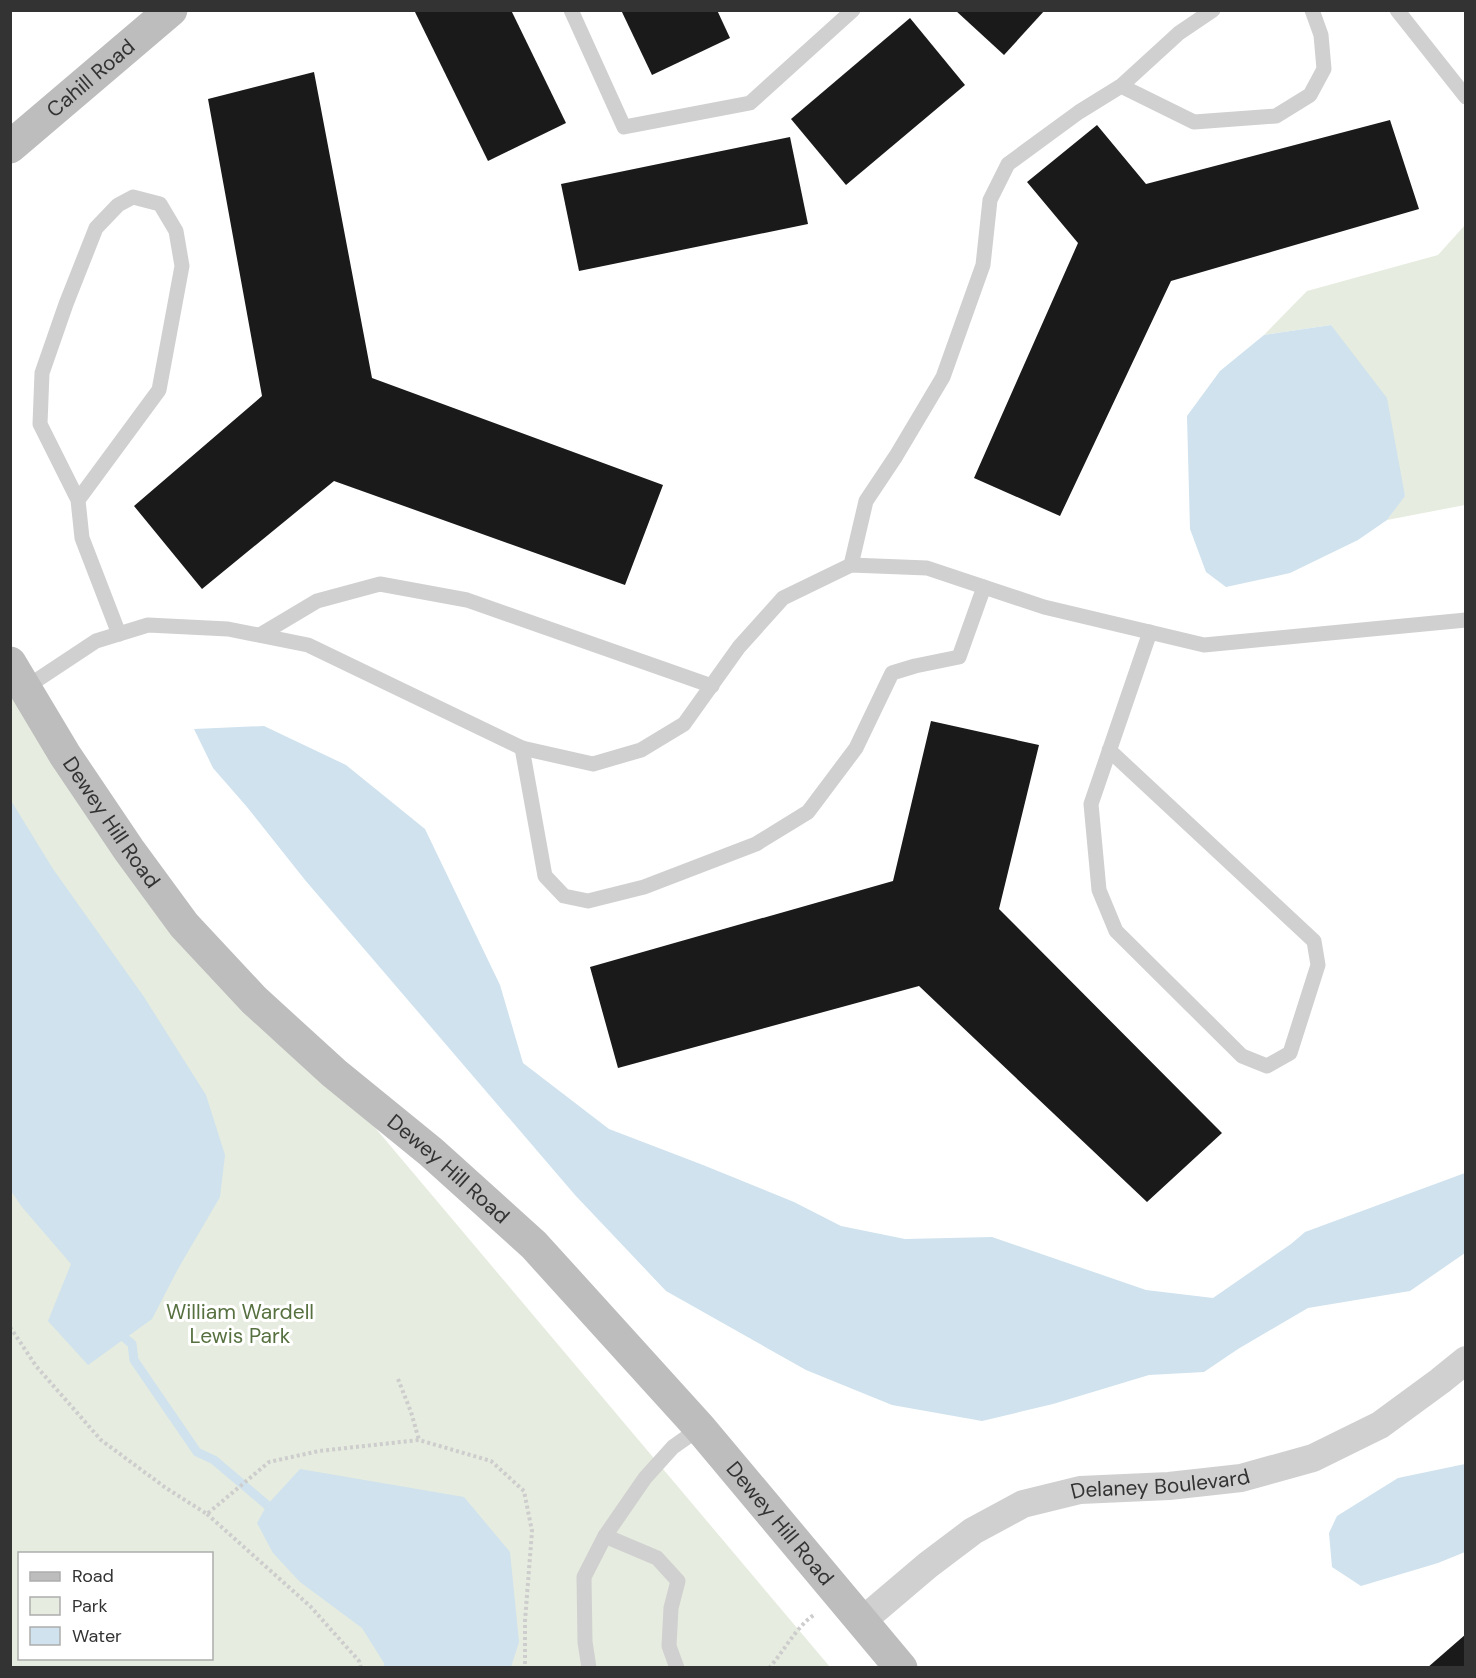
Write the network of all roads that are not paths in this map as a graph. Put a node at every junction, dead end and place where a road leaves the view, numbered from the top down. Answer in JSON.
{"nodes":[{"id":1,"x":571,"y":10,"type":"edge"},
{"id":2,"x":853,"y":10,"type":"edge"},
{"id":3,"x":1214,"y":10,"type":"edge"},
{"id":4,"x":1312,"y":10,"type":"edge"},
{"id":5,"x":1397,"y":10,"type":"edge"},
{"id":6,"x":167,"y":12,"type":"edge"},
{"id":7,"x":1121,"y":86,"type":"junction"},
{"id":8,"x":1466,"y":97,"type":"edge"},
{"id":9,"x":10,"y":147,"type":"edge"},
{"id":10,"x":78,"y":500,"type":"junction"},
{"id":11,"x":850,"y":565,"type":"junction"},
{"id":12,"x":984,"y":587,"type":"junction"},
{"id":13,"x":1466,"y":620,"type":"edge"},
{"id":14,"x":1150,"y":632,"type":"junction"},
{"id":15,"x":119,"y":634,"type":"junction"},
{"id":16,"x":260,"y":635,"type":"junction"},
{"id":17,"x":18,"y":675,"type":"edge"},
{"id":18,"x":712,"y":686,"type":"junction"},
{"id":19,"x":522,"y":748,"type":"junction"},
{"id":20,"x":1109,"y":750,"type":"junction"},
{"id":21,"x":1466,"y":1360,"type":"edge"},
{"id":22,"x":700,"y":1428,"type":"junction"},
{"id":23,"x":605,"y":1536,"type":"junction"},
{"id":24,"x":862,"y":1621,"type":"junction"},
{"id":25,"x":589,"y":1668,"type":"edge"},
{"id":26,"x":677,"y":1668,"type":"edge"},
{"id":27,"x":901,"y":1668,"type":"edge"}],
"edges":[{"from":1,"to":2,"type":"lane"},
{"from":3,"to":7,"type":"lane"},
{"from":4,"to":7,"type":"lane"},
{"from":5,"to":8,"type":"lane"},
{"from":6,"to":9,"type":"street","name":"Cahill Road"},
{"from":7,"to":11,"type":"lane"},
{"from":10,"to":10,"type":"lane"},
{"from":10,"to":15,"type":"lane"},
{"from":11,"to":12,"type":"lane"},
{"from":11,"to":18,"type":"lane"},
{"from":12,"to":14,"type":"lane"},
{"from":12,"to":19,"type":"lane"},
{"from":13,"to":14,"type":"lane"},
{"from":14,"to":20,"type":"lane"},
{"from":15,"to":16,"type":"lane"},
{"from":15,"to":17,"type":"lane"},
{"from":16,"to":18,"type":"lane"},
{"from":16,"to":19,"type":"lane"},
{"from":17,"to":22,"type":"street","name":"Dewey Hill Road"},
{"from":18,"to":19,"type":"lane"},
{"from":20,"to":20,"type":"lane"},
{"from":21,"to":24,"type":"street","name":"Delaney Boulevard"},
{"from":22,"to":23,"type":"lane"},
{"from":22,"to":24,"type":"street","name":"Dewey Hill Road"},
{"from":23,"to":25,"type":"lane"},
{"from":23,"to":26,"type":"lane"},
{"from":24,"to":27,"type":"street","name":"Dewey Hill Road"}]}
